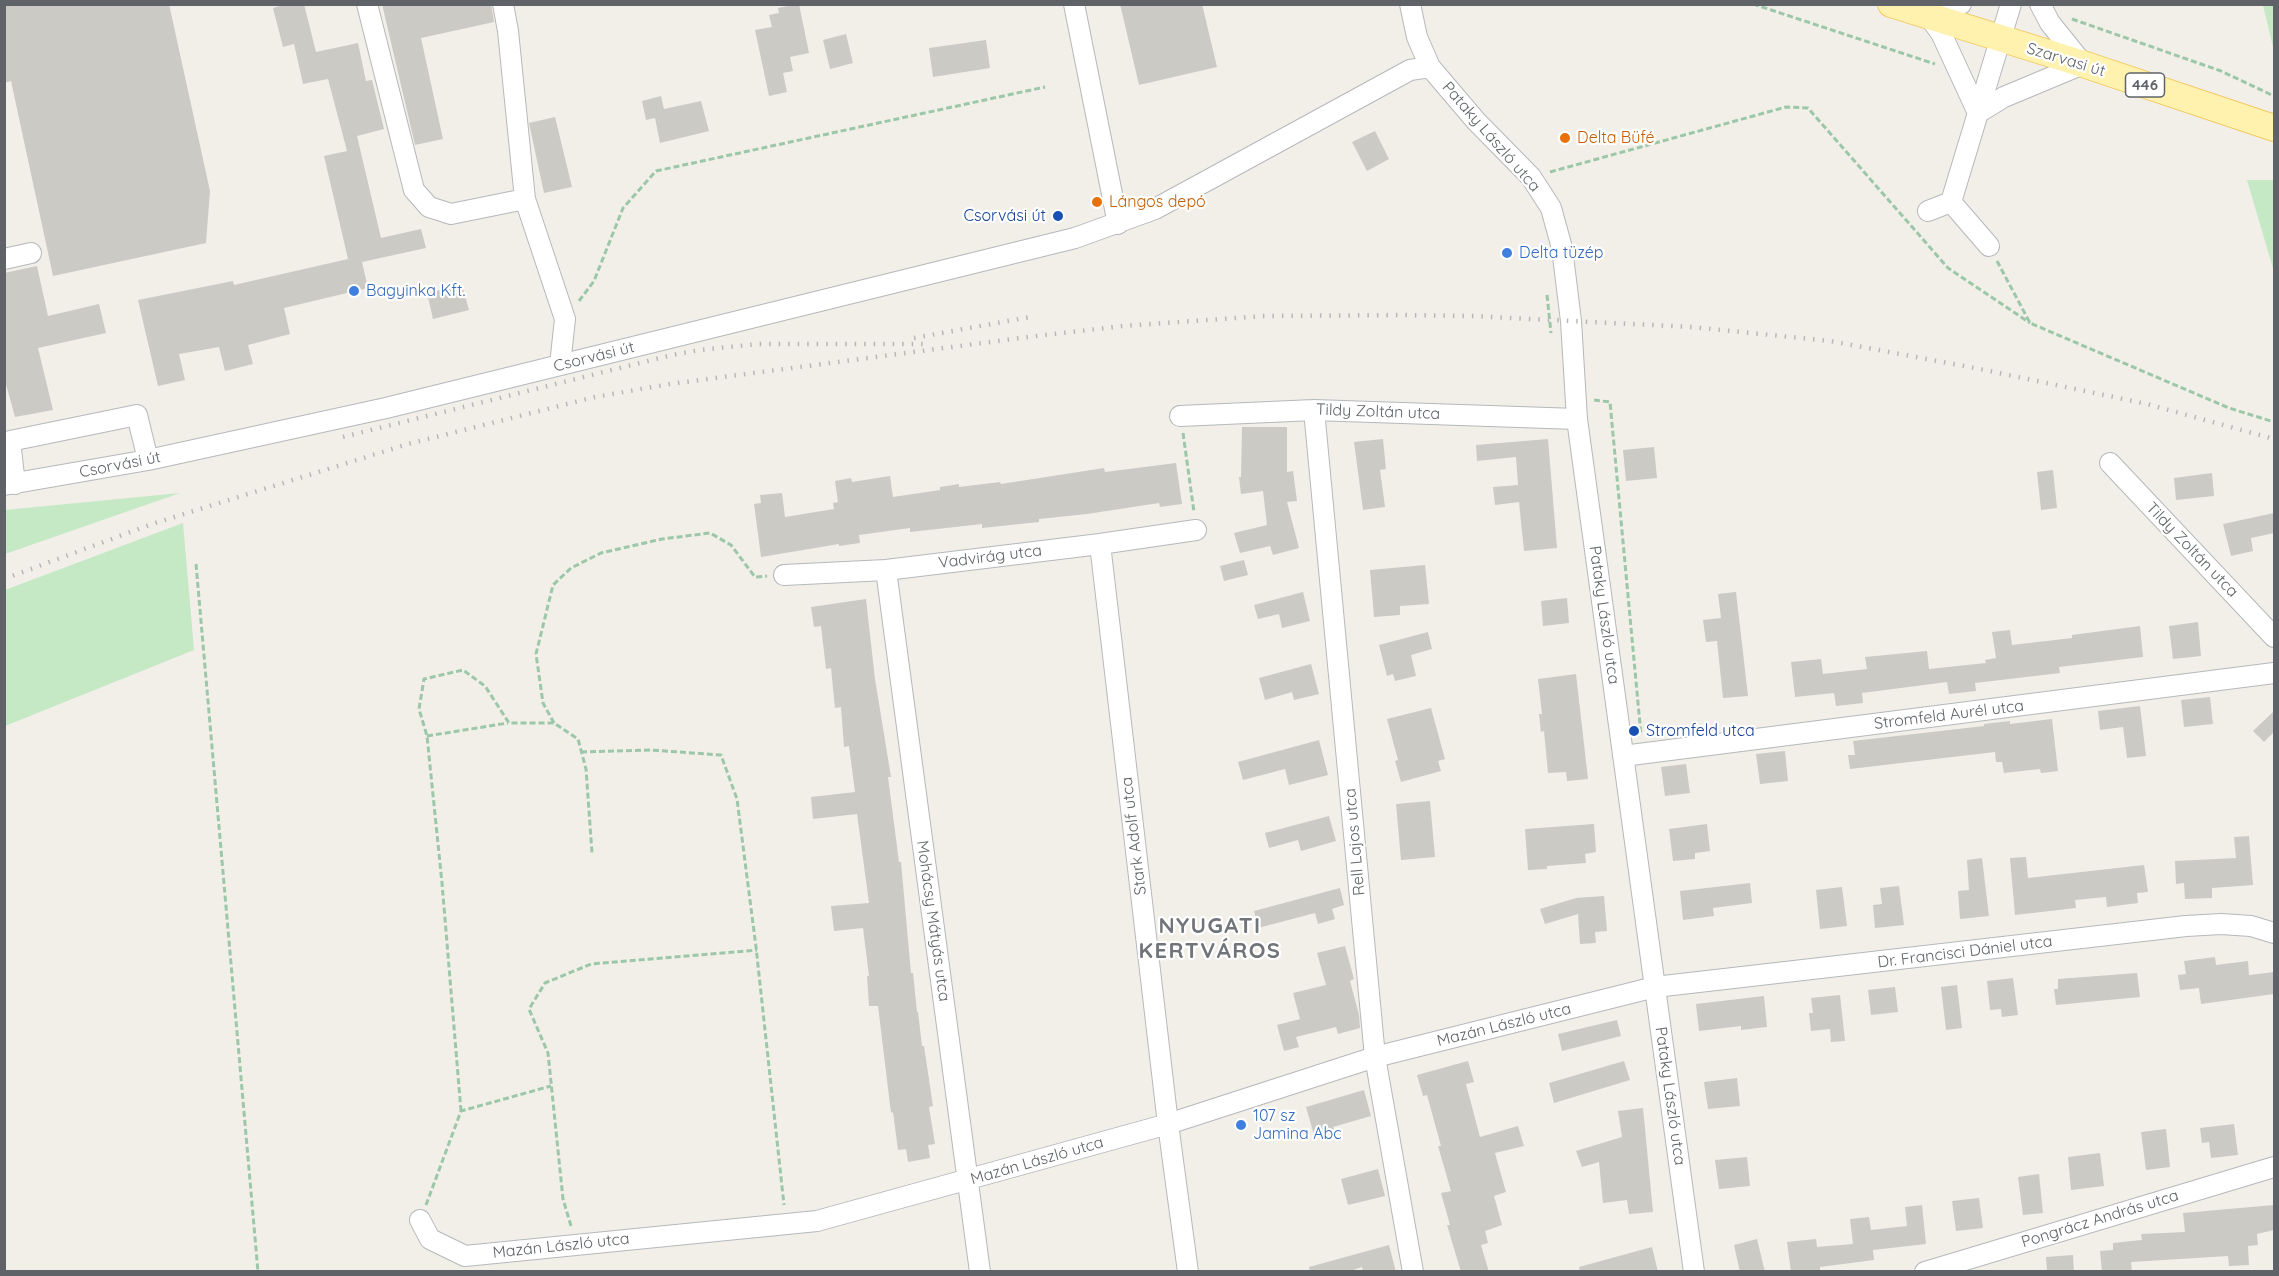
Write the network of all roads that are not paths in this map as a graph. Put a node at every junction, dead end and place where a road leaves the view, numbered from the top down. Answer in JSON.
{"nodes":[{"id":1,"x":368,"y":4,"type":"edge"},
{"id":2,"x":503,"y":4,"type":"edge"},
{"id":3,"x":1074,"y":4,"type":"edge"},
{"id":4,"x":1410,"y":4,"type":"edge"},
{"id":5,"x":1891,"y":4,"type":"edge"},
{"id":6,"x":1961,"y":4,"type":"edge"},
{"id":7,"x":2011,"y":4,"type":"edge"},
{"id":8,"x":2041,"y":7,"type":"edge"},
{"id":9,"x":1930,"y":18,"type":"junction"},
{"id":10,"x":2000,"y":40,"type":"junction"},
{"id":11,"x":2083,"y":64,"type":"junction"},
{"id":12,"x":1430,"y":67,"type":"junction"},
{"id":13,"x":1978,"y":113,"type":"junction"},
{"id":14,"x":2274,"y":128,"type":"edge"},
{"id":15,"x":525,"y":199,"type":"junction"},
{"id":16,"x":1952,"y":202,"type":"junction"},
{"id":17,"x":1928,"y":211,"type":"dead end"},
{"id":18,"x":1118,"y":224,"type":"junction"},
{"id":19,"x":1989,"y":246,"type":"road end"},
{"id":20,"x":31,"y":253,"type":"dead end"},
{"id":21,"x":4,"y":259,"type":"edge"},
{"id":22,"x":560,"y":365,"type":"junction"},
{"id":23,"x":1314,"y":410,"type":"junction"},
{"id":24,"x":1180,"y":416,"type":"road end"},
{"id":25,"x":1576,"y":419,"type":"junction"},
{"id":26,"x":147,"y":460,"type":"junction"},
{"id":27,"x":2110,"y":463,"type":"dead end"},
{"id":28,"x":10,"y":484,"type":"edge"},
{"id":29,"x":1196,"y":530,"type":"road end"},
{"id":30,"x":1100,"y":544,"type":"junction"},
{"id":31,"x":886,"y":570,"type":"junction"},
{"id":32,"x":784,"y":574,"type":"road end"},
{"id":33,"x":2274,"y":637,"type":"edge"},
{"id":34,"x":2274,"y":673,"type":"edge"},
{"id":35,"x":1623,"y":756,"type":"junction"},
{"id":36,"x":2274,"y":933,"type":"edge"},
{"id":37,"x":1655,"y":987,"type":"junction"},
{"id":38,"x":1376,"y":1057,"type":"junction"},
{"id":39,"x":1168,"y":1124,"type":"junction"},
{"id":40,"x":2274,"y":1167,"type":"edge"},
{"id":41,"x":967,"y":1181,"type":"junction"},
{"id":42,"x":420,"y":1220,"type":"road end"},
{"id":43,"x":980,"y":1272,"type":"edge"},
{"id":44,"x":1188,"y":1272,"type":"edge"},
{"id":45,"x":1413,"y":1272,"type":"edge"},
{"id":46,"x":1694,"y":1272,"type":"edge"},
{"id":47,"x":1925,"y":1272,"type":"edge"}],
"edges":[{"from":1,"to":15,"type":"street"},
{"from":2,"to":15,"type":"street"},
{"from":3,"to":18,"type":"street"},
{"from":4,"to":12,"type":"street","name":"Pataky László utca"},
{"from":5,"to":9,"type":"main road","name":"Szarvasi út","number":"446"},
{"from":6,"to":9,"type":"street"},
{"from":7,"to":10,"type":"street"},
{"from":8,"to":11,"type":"street"},
{"from":9,"to":10,"type":"main road","name":"Szarvasi út","number":"446"},
{"from":9,"to":13,"type":"street"},
{"from":10,"to":11,"type":"main road","name":"Szarvasi út","number":"446"},
{"from":10,"to":13,"type":"street"},
{"from":11,"to":13,"type":"street"},
{"from":11,"to":14,"type":"main road","name":"Szarvasi út","number":"446"},
{"from":12,"to":18,"type":"street","name":"Csorvási út"},
{"from":12,"to":25,"type":"street","name":"Pataky László utca"},
{"from":13,"to":16,"type":"street"},
{"from":15,"to":22,"type":"street"},
{"from":16,"to":17,"type":"street"},
{"from":16,"to":19,"type":"street"},
{"from":18,"to":22,"type":"street","name":"Csorvási út"},
{"from":20,"to":21,"type":"street"},
{"from":22,"to":26,"type":"street","name":"Csorvási út"},
{"from":23,"to":24,"type":"street","name":"Tildy Zoltán utca"},
{"from":23,"to":25,"type":"street","name":"Tildy Zoltán utca"},
{"from":23,"to":38,"type":"street","name":"Rell Lajos utca"},
{"from":25,"to":35,"type":"street","name":"Pataky László utca"},
{"from":26,"to":28,"type":"street","name":"Csorvási út"},
{"from":26,"to":28,"type":"street"},
{"from":27,"to":33,"type":"street","name":"Tildy Zoltán utca"},
{"from":29,"to":30,"type":"street","name":"Vadvirág utca"},
{"from":30,"to":31,"type":"street","name":"Vadvirág utca"},
{"from":30,"to":39,"type":"street","name":"Stark Adolf utca"},
{"from":31,"to":32,"type":"street","name":"Vadvirág utca"},
{"from":31,"to":41,"type":"street","name":"Mohácsy Mátyás utca"},
{"from":34,"to":35,"type":"street","name":"Stromfeld Aurél utca"},
{"from":35,"to":37,"type":"street","name":"Pataky László utca"},
{"from":36,"to":37,"type":"street","name":"Dr. Francisci Dániel utca"},
{"from":37,"to":38,"type":"street","name":"Mazán László utca"},
{"from":37,"to":46,"type":"street","name":"Pataky László utca"},
{"from":38,"to":39,"type":"street","name":"Mazán László utca"},
{"from":38,"to":45,"type":"street","name":"Rell Lajos utca"},
{"from":39,"to":41,"type":"street","name":"Mazán László utca"},
{"from":39,"to":44,"type":"street","name":"Stark Adolf utca"},
{"from":40,"to":47,"type":"street","name":"Pongrácz András utca"},
{"from":41,"to":42,"type":"street","name":"Mazán László utca"},
{"from":41,"to":43,"type":"street","name":"Mohácsy Mátyás utca"}]}
